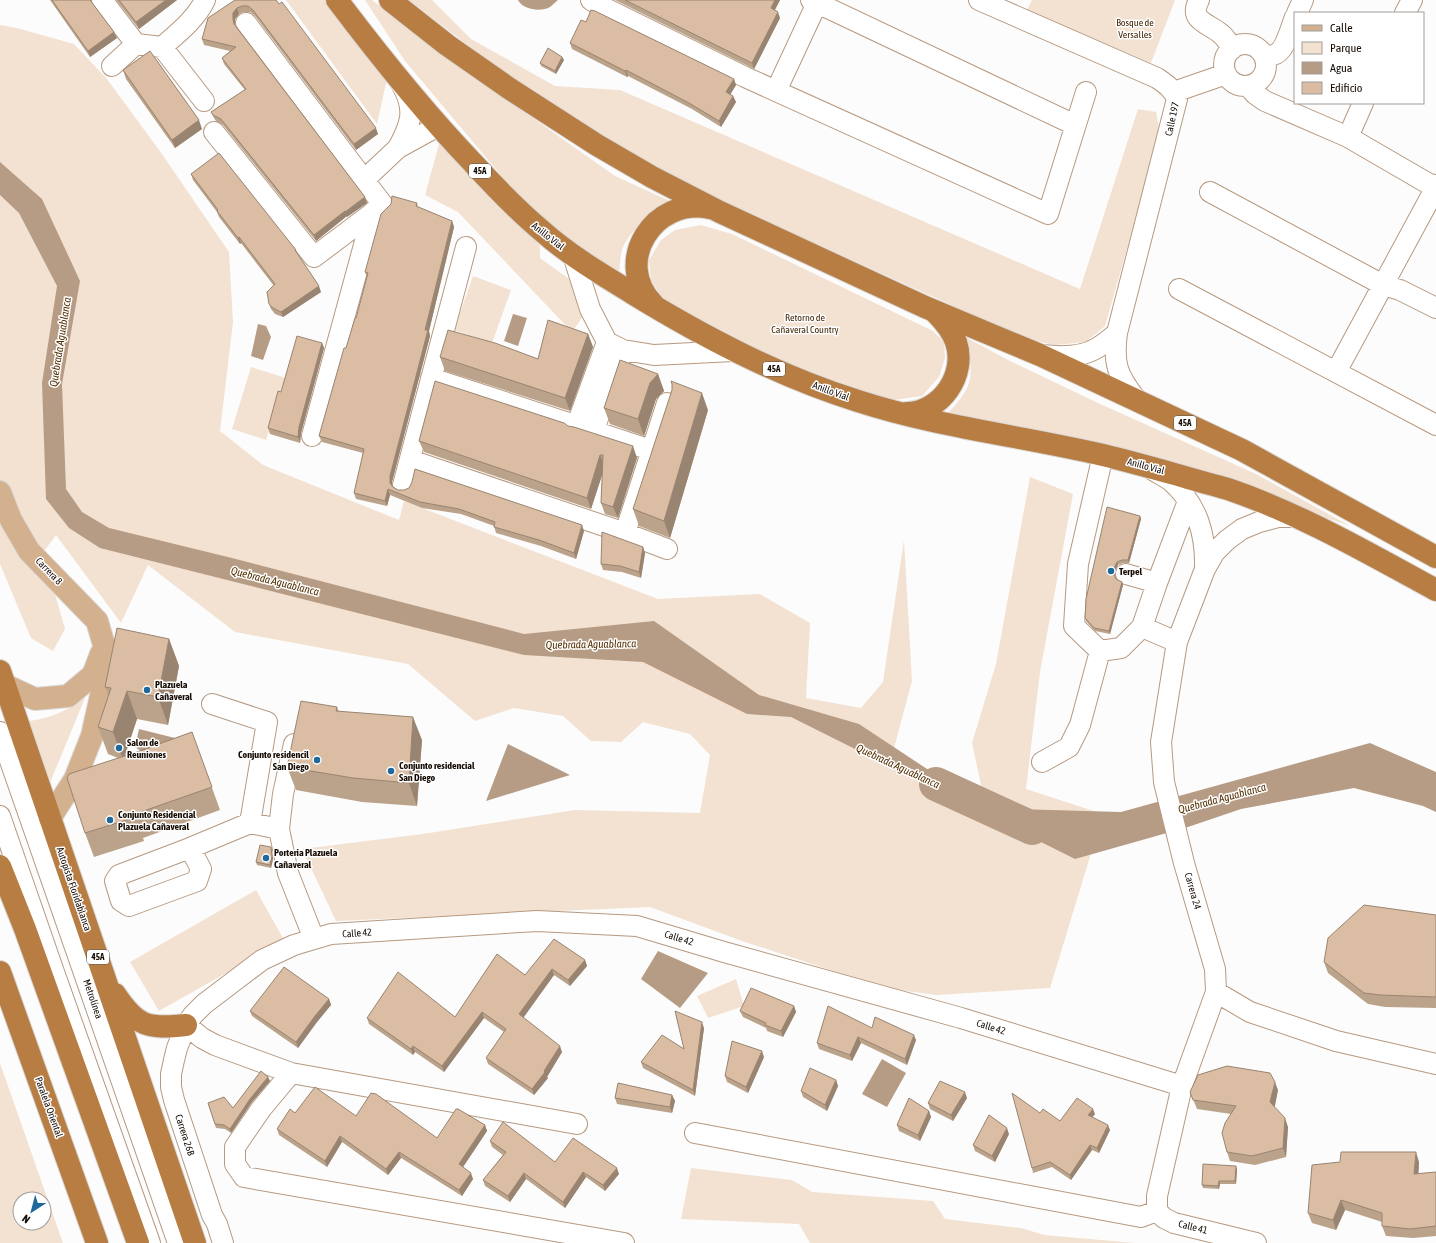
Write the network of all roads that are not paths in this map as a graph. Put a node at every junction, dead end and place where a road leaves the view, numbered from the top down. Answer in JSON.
{"nodes":[{"id":1,"x":102,"y":0,"type":"edge"},
{"id":2,"x":205,"y":0,"type":"edge"},
{"id":3,"x":337,"y":0,"type":"edge"},
{"id":4,"x":390,"y":0,"type":"edge"},
{"id":5,"x":591,"y":0,"type":"edge"},
{"id":6,"x":979,"y":0,"type":"edge"},
{"id":7,"x":1199,"y":0,"type":"edge"},
{"id":8,"x":1303,"y":0,"type":"edge"},
{"id":9,"x":1412,"y":0,"type":"edge"},
{"id":10,"x":824,"y":3,"type":"edge"},
{"id":11,"x":1297,"y":12,"type":"edge"},
{"id":12,"x":1406,"y":12,"type":"edge"},
{"id":13,"x":1294,"y":20,"type":"edge"},
{"id":14,"x":246,"y":23,"type":"dead end"},
{"id":15,"x":136,"y":44,"type":"junction"},
{"id":16,"x":162,"y":46,"type":"junction"},
{"id":17,"x":1232,"y":49,"type":"junction"},
{"id":18,"x":1264,"y":55,"type":"junction"},
{"id":19,"x":112,"y":66,"type":"dead end"},
{"id":20,"x":1226,"y":74,"type":"junction"},
{"id":21,"x":400,"y":80,"type":"junction"},
{"id":22,"x":1248,"y":86,"type":"junction"},
{"id":23,"x":776,"y":91,"type":"junction"},
{"id":24,"x":1086,"y":92,"type":"dead end"},
{"id":25,"x":1174,"y":92,"type":"junction"},
{"id":26,"x":204,"y":101,"type":"dead end"},
{"id":27,"x":1363,"y":104,"type":"edge"},
{"id":28,"x":1075,"y":125,"type":"junction"},
{"id":29,"x":438,"y":126,"type":"junction"},
{"id":30,"x":214,"y":132,"type":"dead end"},
{"id":31,"x":1348,"y":137,"type":"junction"},
{"id":32,"x":398,"y":148,"type":"junction"},
{"id":33,"x":364,"y":180,"type":"junction"},
{"id":34,"x":1436,"y":186,"type":"edge"},
{"id":35,"x":1210,"y":192,"type":"dead end"},
{"id":36,"x":373,"y":212,"type":"junction"},
{"id":37,"x":720,"y":212,"type":"junction"},
{"id":38,"x":466,"y":247,"type":"dead end"},
{"id":39,"x":573,"y":255,"type":"junction"},
{"id":40,"x":1383,"y":285,"type":"junction"},
{"id":41,"x":1179,"y":289,"type":"dead end"},
{"id":42,"x":926,"y":307,"type":"junction"},
{"id":43,"x":656,"y":308,"type":"junction"},
{"id":44,"x":1436,"y":308,"type":"edge"},
{"id":45,"x":1117,"y":332,"type":"junction"},
{"id":46,"x":615,"y":346,"type":"junction"},
{"id":47,"x":733,"y":351,"type":"junction"},
{"id":48,"x":1040,"y":355,"type":"junction"},
{"id":49,"x":1336,"y":372,"type":"junction"},
{"id":50,"x":431,"y":378,"type":"junction"},
{"id":51,"x":1136,"y":399,"type":"junction"},
{"id":52,"x":667,"y":403,"type":"edge"},
{"id":53,"x":900,"y":414,"type":"junction"},
{"id":54,"x":1436,"y":425,"type":"edge"},
{"id":55,"x":585,"y":430,"type":"junction"},
{"id":56,"x":312,"y":436,"type":"dead end"},
{"id":57,"x":651,"y":450,"type":"junction"},
{"id":58,"x":1103,"y":455,"type":"junction"},
{"id":59,"x":410,"y":460,"type":"junction"},
{"id":60,"x":1150,"y":468,"type":"junction"},
{"id":61,"x":403,"y":485,"type":"dead end"},
{"id":62,"x":0,"y":492,"type":"edge"},
{"id":63,"x":1188,"y":501,"type":"junction"},
{"id":64,"x":1297,"y":517,"type":"junction"},
{"id":65,"x":624,"y":533,"type":"junction"},
{"id":66,"x":667,"y":549,"type":"dead end"},
{"id":67,"x":1436,"y":557,"type":"edge"},
{"id":68,"x":1205,"y":569,"type":"junction"},
{"id":69,"x":1126,"y":574,"type":"dead end"},
{"id":70,"x":1157,"y":583,"type":"junction"},
{"id":71,"x":1436,"y":590,"type":"edge"},
{"id":72,"x":1142,"y":627,"type":"junction"},
{"id":73,"x":1177,"y":642,"type":"junction"},
{"id":74,"x":104,"y":645,"type":"junction"},
{"id":75,"x":1100,"y":651,"type":"junction"},
{"id":76,"x":3,"y":678,"type":"edge"},
{"id":77,"x":212,"y":704,"type":"dead end"},
{"id":78,"x":298,"y":728,"type":"edge"},
{"id":79,"x":0,"y":732,"type":"edge"},
{"id":80,"x":1042,"y":762,"type":"dead end"},
{"id":81,"x":0,"y":816,"type":"edge"},
{"id":82,"x":50,"y":818,"type":"junction"},
{"id":83,"x":250,"y":823,"type":"junction"},
{"id":84,"x":279,"y":829,"type":"junction"},
{"id":85,"x":190,"y":848,"type":"dead end"},
{"id":86,"x":0,"y":866,"type":"edge"},
{"id":87,"x":314,"y":939,"type":"junction"},
{"id":88,"x":0,"y":972,"type":"edge"},
{"id":89,"x":105,"y":977,"type":"junction"},
{"id":90,"x":1216,"y":992,"type":"junction"},
{"id":91,"x":186,"y":1025,"type":"junction"},
{"id":92,"x":1436,"y":1064,"type":"edge"},
{"id":93,"x":291,"y":1073,"type":"junction"},
{"id":94,"x":1182,"y":1086,"type":"junction"},
{"id":95,"x":577,"y":1124,"type":"dead end"},
{"id":96,"x":695,"y":1133,"type":"dead end"},
{"id":97,"x":1157,"y":1211,"type":"junction"},
{"id":98,"x":97,"y":1243,"type":"edge"},
{"id":99,"x":138,"y":1243,"type":"edge"},
{"id":100,"x":150,"y":1243,"type":"edge"},
{"id":101,"x":178,"y":1243,"type":"edge"},
{"id":102,"x":195,"y":1243,"type":"edge"},
{"id":103,"x":223,"y":1243,"type":"edge"},
{"id":104,"x":624,"y":1243,"type":"edge"},
{"id":105,"x":1256,"y":1243,"type":"edge"}],
"edges":[{"from":1,"to":15,"type":"street"},
{"from":2,"to":16,"type":"street"},
{"from":3,"to":21,"type":"highway","name":"Anillo Víal","number":"45A"},
{"from":4,"to":37,"type":"highway","number":"45A"},
{"from":5,"to":23,"type":"street"},
{"from":6,"to":25,"type":"street","name":"Calle 197"},
{"from":7,"to":17,"type":"street"},
{"from":8,"to":11,"type":"street"},
{"from":9,"to":12,"type":"street"},
{"from":10,"to":23,"type":"street"},
{"from":10,"to":28,"type":"street"},
{"from":13,"to":18,"type":"street"},
{"from":14,"to":33,"type":"street"},
{"from":15,"to":16,"type":"street"},
{"from":15,"to":19,"type":"street"},
{"from":16,"to":26,"type":"street"},
{"from":17,"to":18,"type":"street"},
{"from":17,"to":20,"type":"street"},
{"from":18,"to":22,"type":"street"},
{"from":20,"to":22,"type":"street"},
{"from":20,"to":25,"type":"street"},
{"from":21,"to":29,"type":"highway","name":"Anillo Víal","number":"45A"},
{"from":21,"to":32,"type":"street"},
{"from":22,"to":31,"type":"street"},
{"from":23,"to":28,"type":"street"},
{"from":24,"to":28,"type":"street"},
{"from":25,"to":45,"type":"street","name":"Calle 197"},
{"from":27,"to":31,"type":"street"},
{"from":29,"to":32,"type":"street"},
{"from":29,"to":39,"type":"highway","name":"Anillo Víal","number":"45A"},
{"from":30,"to":36,"type":"street"},
{"from":31,"to":34,"type":"street"},
{"from":32,"to":33,"type":"street"},
{"from":33,"to":36,"type":"street"},
{"from":34,"to":40,"type":"street"},
{"from":35,"to":40,"type":"street"},
{"from":36,"to":56,"type":"street"},
{"from":37,"to":42,"type":"highway","number":"45A"},
{"from":37,"to":43,"type":"highway"},
{"from":38,"to":50,"type":"street"},
{"from":39,"to":43,"type":"highway","name":"Anillo Víal","number":"45A"},
{"from":39,"to":46,"type":"street"},
{"from":40,"to":44,"type":"street"},
{"from":40,"to":49,"type":"street"},
{"from":41,"to":49,"type":"street"},
{"from":42,"to":48,"type":"highway","number":"45A"},
{"from":42,"to":53,"type":"highway"},
{"from":43,"to":47,"type":"highway","name":"Anillo Víal","number":"45A"},
{"from":45,"to":48,"type":"street"},
{"from":45,"to":51,"type":"street","name":"Calle 197"},
{"from":46,"to":47,"type":"street"},
{"from":46,"to":55,"type":"street"},
{"from":47,"to":53,"type":"highway","name":"Anillo Víal","number":"45A"},
{"from":48,"to":51,"type":"highway","number":"45A"},
{"from":49,"to":54,"type":"street"},
{"from":50,"to":55,"type":"street"},
{"from":50,"to":59,"type":"street"},
{"from":51,"to":67,"type":"highway","number":"45A"},
{"from":52,"to":57,"type":"street"},
{"from":53,"to":58,"type":"highway","name":"Anillo Víal","number":"45A"},
{"from":55,"to":57,"type":"street"},
{"from":57,"to":65,"type":"street"},
{"from":58,"to":60,"type":"highway","name":"Anillo Víal","number":"45A"},
{"from":58,"to":75,"type":"street"},
{"from":59,"to":61,"type":"street"},
{"from":59,"to":65,"type":"street"},
{"from":60,"to":63,"type":"street","name":"Carrera 24"},
{"from":60,"to":64,"type":"highway","name":"Anillo Víal","number":"45A"},
{"from":62,"to":74,"type":"main road","name":"Carrera 8"},
{"from":63,"to":68,"type":"street","name":"Carrera 24"},
{"from":63,"to":70,"type":"street"},
{"from":64,"to":68,"type":"street","name":"Carrera 24"},
{"from":64,"to":71,"type":"highway","name":"Anillo Víal","number":"45A"},
{"from":65,"to":66,"type":"street"},
{"from":68,"to":73,"type":"street","name":"Carrera 24"},
{"from":69,"to":70,"type":"street"},
{"from":70,"to":72,"type":"street"},
{"from":72,"to":73,"type":"street"},
{"from":72,"to":75,"type":"street"},
{"from":73,"to":90,"type":"street","name":"Carrera 24"},
{"from":74,"to":76,"type":"main road"},
{"from":74,"to":82,"type":"main road","name":"Carrera 8"},
{"from":75,"to":80,"type":"street"},
{"from":76,"to":82,"type":"highway","name":"Autopista Floridablanca","number":"45A"},
{"from":77,"to":83,"type":"street"},
{"from":78,"to":84,"type":"street"},
{"from":79,"to":101,"type":"street","name":"Metrolínea"},
{"from":81,"to":100,"type":"street"},
{"from":82,"to":89,"type":"highway","name":"Autopista Floridablanca","number":"45A"},
{"from":83,"to":84,"type":"street"},
{"from":83,"to":85,"type":"street"},
{"from":84,"to":87,"type":"street"},
{"from":86,"to":99,"type":"highway"},
{"from":87,"to":91,"type":"street","name":"Calle 42"},
{"from":87,"to":94,"type":"street","name":"Calle 42"},
{"from":88,"to":98,"type":"highway","name":"Paralela Oriental"},
{"from":89,"to":91,"type":"highway"},
{"from":89,"to":102,"type":"highway","name":"Autopista Floridablanca","number":"45A"},
{"from":90,"to":92,"type":"street"},
{"from":90,"to":94,"type":"street","name":"Carrera 24"},
{"from":91,"to":93,"type":"street"},
{"from":91,"to":103,"type":"street","name":"Carrera 26B"},
{"from":93,"to":95,"type":"street"},
{"from":93,"to":104,"type":"street"},
{"from":94,"to":97,"type":"street","name":"Carrera 24"},
{"from":96,"to":97,"type":"street"},
{"from":97,"to":105,"type":"street","name":"Calle 41"}]}
